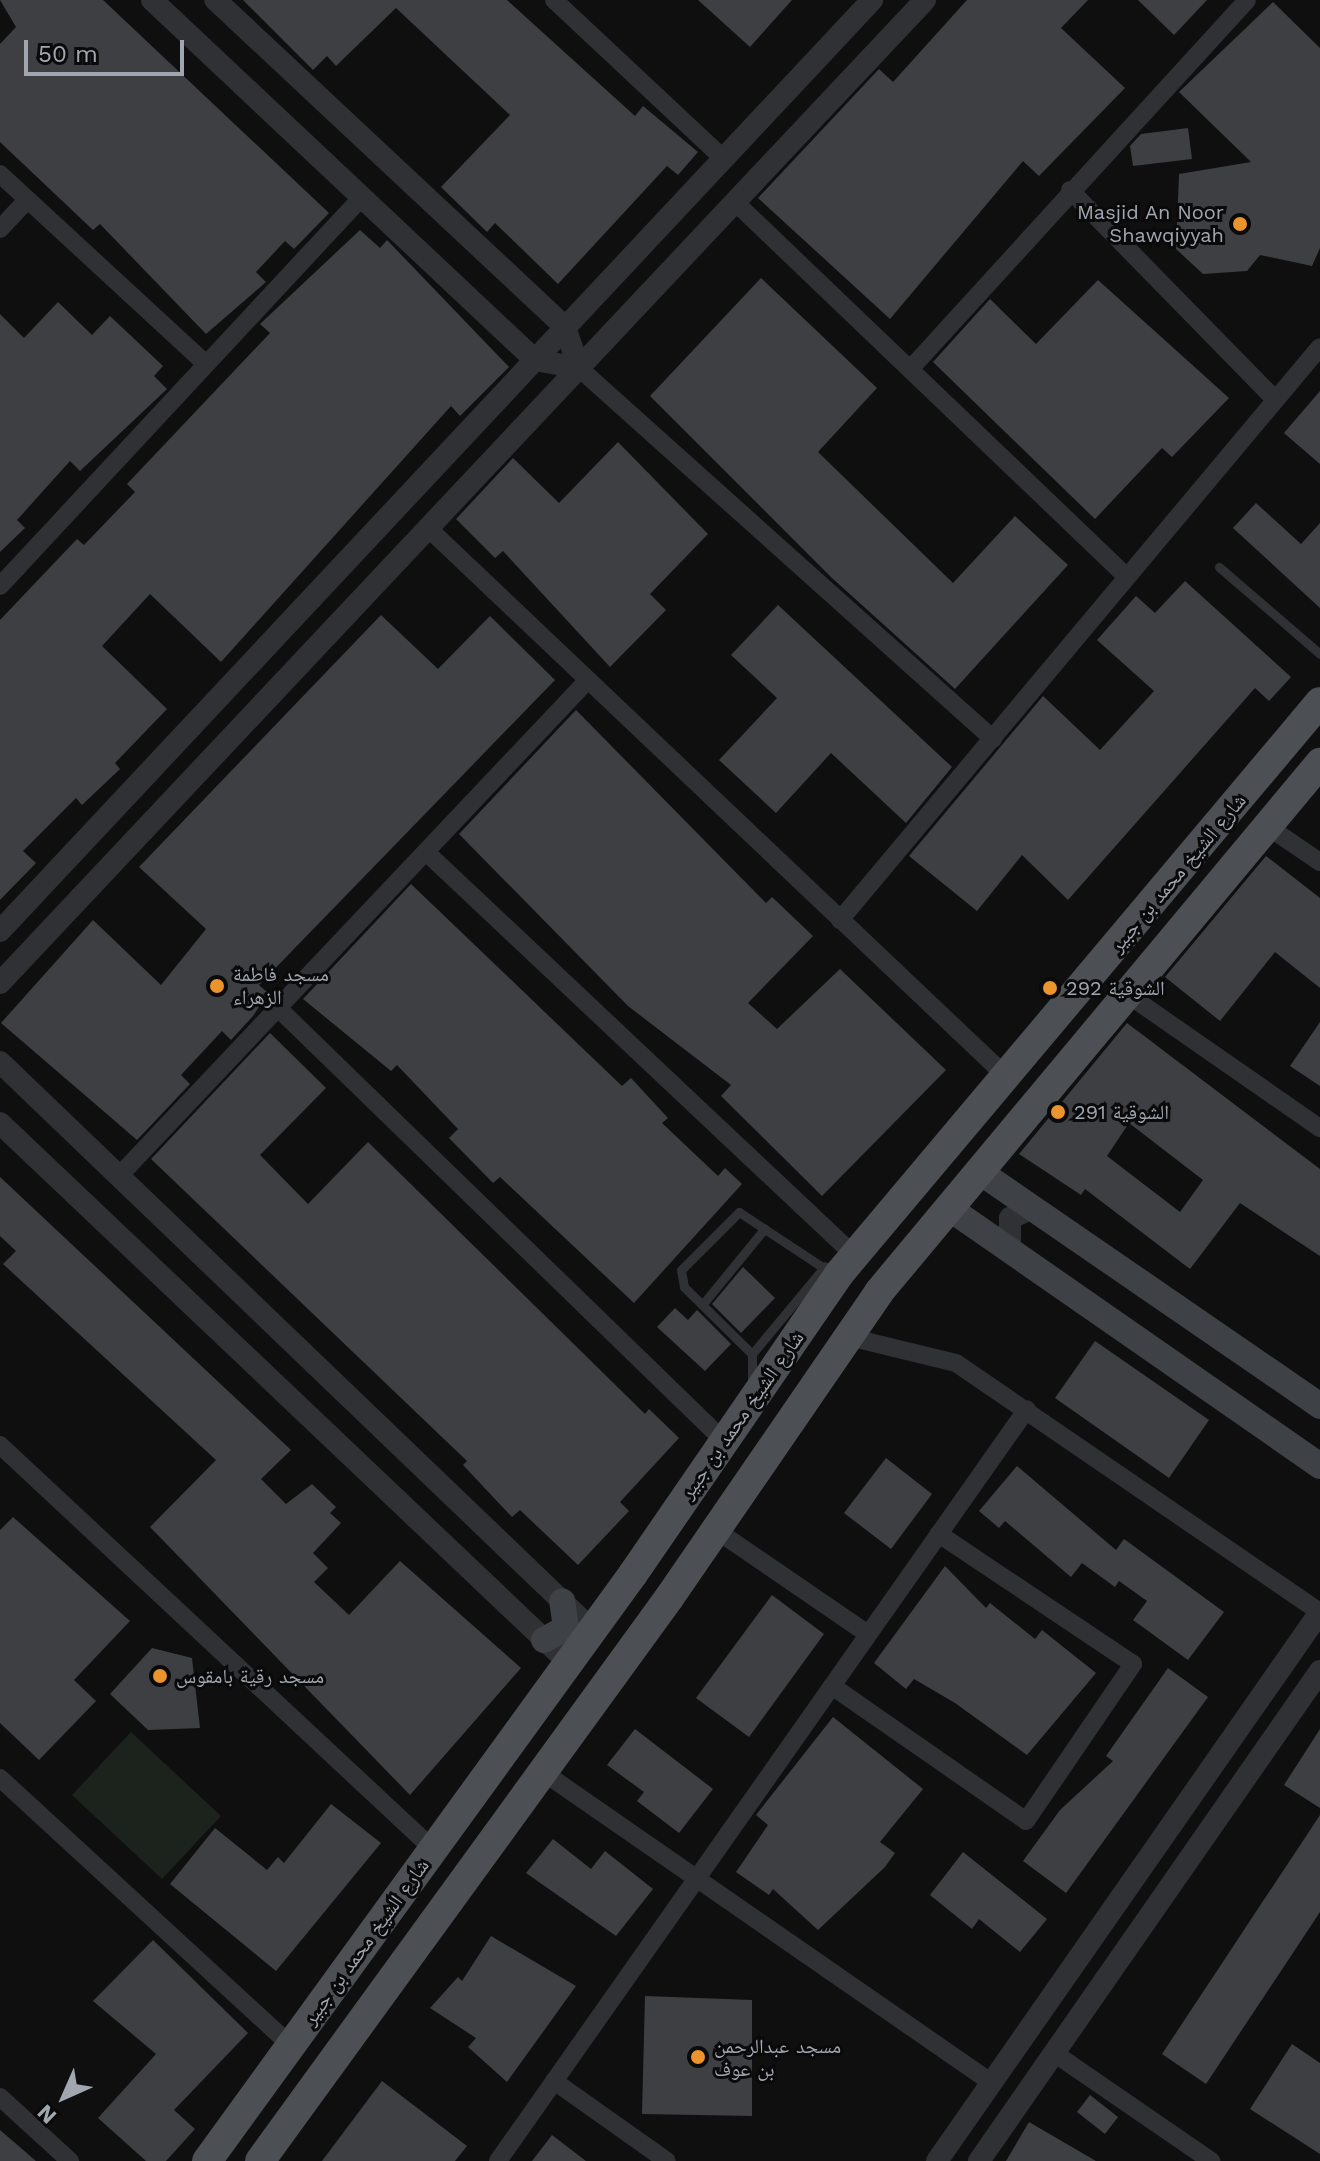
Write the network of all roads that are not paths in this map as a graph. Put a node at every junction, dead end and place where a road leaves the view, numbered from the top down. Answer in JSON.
{"nodes":[{"id":1,"x":152,"y":0,"type":"edge"},
{"id":2,"x":215,"y":0,"type":"edge"},
{"id":3,"x":554,"y":0,"type":"edge"},
{"id":4,"x":872,"y":0,"type":"edge"},
{"id":5,"x":925,"y":0,"type":"edge"},
{"id":6,"x":1247,"y":0,"type":"edge"},
{"id":7,"x":723,"y":158,"type":"junction"},
{"id":8,"x":0,"y":174,"type":"edge"},
{"id":9,"x":1070,"y":190,"type":"junction"},
{"id":10,"x":362,"y":197,"type":"junction"},
{"id":11,"x":27,"y":200,"type":"junction"},
{"id":12,"x":735,"y":202,"type":"junction"},
{"id":13,"x":0,"y":229,"type":"edge"},
{"id":14,"x":565,"y":327,"type":"junction"},
{"id":15,"x":1320,"y":347,"type":"edge"},
{"id":16,"x":535,"y":360,"type":"junction"},
{"id":17,"x":206,"y":364,"type":"junction"},
{"id":18,"x":913,"y":366,"type":"junction"},
{"id":19,"x":579,"y":368,"type":"junction"},
{"id":20,"x":1275,"y":399,"type":"junction"},
{"id":21,"x":428,"y":528,"type":"junction"},
{"id":22,"x":1219,"y":567,"type":"dead end"},
{"id":23,"x":1127,"y":577,"type":"junction"},
{"id":24,"x":0,"y":586,"type":"edge"},
{"id":25,"x":1320,"y":654,"type":"edge"},
{"id":26,"x":586,"y":682,"type":"junction"},
{"id":27,"x":1320,"y":702,"type":"edge"},
{"id":28,"x":993,"y":739,"type":"junction"},
{"id":29,"x":1320,"y":763,"type":"edge"},
{"id":30,"x":1267,"y":826,"type":"junction"},
{"id":31,"x":426,"y":852,"type":"junction"},
{"id":32,"x":1320,"y":862,"type":"edge"},
{"id":33,"x":840,"y":920,"type":"junction"},
{"id":34,"x":0,"y":931,"type":"edge"},
{"id":35,"x":0,"y":983,"type":"edge"},
{"id":36,"x":1127,"y":994,"type":"junction"},
{"id":37,"x":278,"y":1008,"type":"junction"},
{"id":38,"x":0,"y":1062,"type":"edge"},
{"id":39,"x":1007,"y":1077,"type":"junction"},
{"id":40,"x":0,"y":1123,"type":"edge"},
{"id":41,"x":1320,"y":1128,"type":"edge"},
{"id":42,"x":980,"y":1172,"type":"junction"},
{"id":43,"x":119,"y":1176,"type":"junction"},
{"id":44,"x":949,"y":1208,"type":"junction"},
{"id":45,"x":1033,"y":1208,"type":"junction"},
{"id":46,"x":765,"y":1228,"type":"junction"},
{"id":47,"x":1010,"y":1250,"type":"junction"},
{"id":48,"x":842,"y":1262,"type":"junction"},
{"id":49,"x":702,"y":1305,"type":"junction"},
{"id":50,"x":849,"y":1337,"type":"junction"},
{"id":51,"x":752,"y":1354,"type":"junction"},
{"id":52,"x":752,"y":1400,"type":"junction"},
{"id":53,"x":1320,"y":1406,"type":"edge"},
{"id":54,"x":1027,"y":1409,"type":"junction"},
{"id":55,"x":724,"y":1441,"type":"junction"},
{"id":56,"x":0,"y":1445,"type":"edge"},
{"id":57,"x":1320,"y":1466,"type":"edge"},
{"id":58,"x":716,"y":1530,"type":"junction"},
{"id":59,"x":939,"y":1534,"type":"junction"},
{"id":60,"x":562,"y":1601,"type":"junction"},
{"id":61,"x":1320,"y":1612,"type":"edge"},
{"id":62,"x":592,"y":1630,"type":"junction"},
{"id":63,"x":868,"y":1634,"type":"junction"},
{"id":64,"x":544,"y":1640,"type":"junction"},
{"id":65,"x":569,"y":1663,"type":"junction"},
{"id":66,"x":1320,"y":1671,"type":"edge"},
{"id":67,"x":832,"y":1686,"type":"junction"},
{"id":68,"x":543,"y":1772,"type":"junction"},
{"id":69,"x":0,"y":1778,"type":"edge"},
{"id":70,"x":433,"y":1849,"type":"junction"},
{"id":71,"x":696,"y":1879,"type":"junction"},
{"id":72,"x":291,"y":2046,"type":"junction"},
{"id":73,"x":1054,"y":2053,"type":"junction"},
{"id":74,"x":554,"y":2081,"type":"junction"},
{"id":75,"x":992,"y":2083,"type":"junction"},
{"id":76,"x":0,"y":2097,"type":"edge"},
{"id":77,"x":70,"y":2161,"type":"edge"},
{"id":78,"x":207,"y":2161,"type":"edge"},
{"id":79,"x":260,"y":2161,"type":"edge"},
{"id":80,"x":498,"y":2161,"type":"edge"},
{"id":81,"x":667,"y":2161,"type":"edge"},
{"id":82,"x":937,"y":2161,"type":"edge"},
{"id":83,"x":979,"y":2161,"type":"edge"},
{"id":84,"x":1211,"y":2161,"type":"edge"}],
"edges":[{"from":1,"to":10,"type":"street"},
{"from":2,"to":14,"type":"street"},
{"from":3,"to":7,"type":"street"},
{"from":4,"to":7,"type":"street"},
{"from":5,"to":12,"type":"street"},
{"from":6,"to":9,"type":"street"},
{"from":7,"to":14,"type":"street"},
{"from":8,"to":11,"type":"street"},
{"from":9,"to":18,"type":"street"},
{"from":9,"to":20,"type":"street"},
{"from":10,"to":16,"type":"street"},
{"from":10,"to":17,"type":"street"},
{"from":11,"to":13,"type":"street"},
{"from":11,"to":17,"type":"street"},
{"from":12,"to":18,"type":"street"},
{"from":12,"to":19,"type":"street"},
{"from":14,"to":16,"type":"street"},
{"from":14,"to":19,"type":"street"},
{"from":15,"to":20,"type":"street"},
{"from":16,"to":19,"type":"street"},
{"from":16,"to":34,"type":"street"},
{"from":17,"to":24,"type":"street"},
{"from":18,"to":23,"type":"street"},
{"from":19,"to":21,"type":"street"},
{"from":19,"to":28,"type":"street"},
{"from":20,"to":23,"type":"street"},
{"from":21,"to":26,"type":"street"},
{"from":21,"to":35,"type":"street"},
{"from":22,"to":25,"type":"lane"},
{"from":23,"to":28,"type":"street"},
{"from":26,"to":31,"type":"street"},
{"from":26,"to":33,"type":"street"},
{"from":27,"to":39,"type":"main road","name":"شارع الشيخ محمد بن جبير"},
{"from":28,"to":33,"type":"street"},
{"from":29,"to":30,"type":"main road","name":"شارع الشيخ محمد بن جبير"},
{"from":30,"to":32,"type":"street"},
{"from":30,"to":36,"type":"main road","name":"شارع الشيخ محمد بن جبير"},
{"from":31,"to":37,"type":"street"},
{"from":31,"to":48,"type":"street"},
{"from":33,"to":39,"type":"street"},
{"from":36,"to":41,"type":"street"},
{"from":36,"to":42,"type":"main road","name":"شارع الشيخ محمد بن جبير"},
{"from":37,"to":43,"type":"street"},
{"from":37,"to":55,"type":"street"},
{"from":38,"to":43,"type":"street"},
{"from":39,"to":48,"type":"main road","name":"شارع الشيخ محمد بن جبير"},
{"from":40,"to":64,"type":"street"},
{"from":42,"to":44,"type":"main road","name":"شارع الشيخ محمد بن جبير"},
{"from":42,"to":45,"type":"main road"},
{"from":43,"to":60,"type":"street"},
{"from":44,"to":47,"type":"main road"},
{"from":44,"to":50,"type":"main road","name":"شارع الشيخ محمد بن جبير"},
{"from":45,"to":47,"type":"street"},
{"from":45,"to":53,"type":"main road"},
{"from":46,"to":48,"type":"lane"},
{"from":46,"to":49,"type":"lane"},
{"from":46,"to":49,"type":"lane"},
{"from":47,"to":57,"type":"main road"},
{"from":48,"to":51,"type":"lane"},
{"from":48,"to":52,"type":"main road","name":"شارع الشيخ محمد بن جبير"},
{"from":49,"to":51,"type":"lane"},
{"from":50,"to":54,"type":"street"},
{"from":50,"to":58,"type":"main road","name":"شارع الشيخ محمد بن جبير"},
{"from":51,"to":52,"type":"lane"},
{"from":52,"to":55,"type":"main road","name":"شارع الشيخ محمد بن جبير"},
{"from":54,"to":59,"type":"street"},
{"from":54,"to":61,"type":"street"},
{"from":55,"to":62,"type":"main road","name":"شارع الشيخ محمد بن جبير"},
{"from":56,"to":70,"type":"street"},
{"from":58,"to":63,"type":"street"},
{"from":58,"to":68,"type":"main road","name":"شارع الشيخ محمد بن جبير"},
{"from":59,"to":63,"type":"street"},
{"from":59,"to":67,"type":"street"},
{"from":60,"to":62,"type":"street"},
{"from":60,"to":64,"type":"main road"},
{"from":61,"to":75,"type":"street"},
{"from":62,"to":65,"type":"main road","name":"شارع الشيخ محمد بن جبير"},
{"from":63,"to":67,"type":"street"},
{"from":64,"to":65,"type":"street"},
{"from":65,"to":70,"type":"main road","name":"شارع الشيخ محمد بن جبير"},
{"from":66,"to":73,"type":"street"},
{"from":67,"to":71,"type":"street"},
{"from":68,"to":71,"type":"street"},
{"from":68,"to":79,"type":"main road","name":"شارع الشيخ محمد بن جبير"},
{"from":69,"to":72,"type":"street"},
{"from":70,"to":72,"type":"main road","name":"شارع الشيخ محمد بن جبير"},
{"from":71,"to":74,"type":"street"},
{"from":71,"to":75,"type":"street"},
{"from":72,"to":78,"type":"main road","name":"شارع الشيخ محمد بن جبير"},
{"from":73,"to":83,"type":"street"},
{"from":73,"to":84,"type":"street"},
{"from":74,"to":80,"type":"street"},
{"from":74,"to":81,"type":"street"},
{"from":75,"to":82,"type":"street"},
{"from":76,"to":77,"type":"street"}]}
